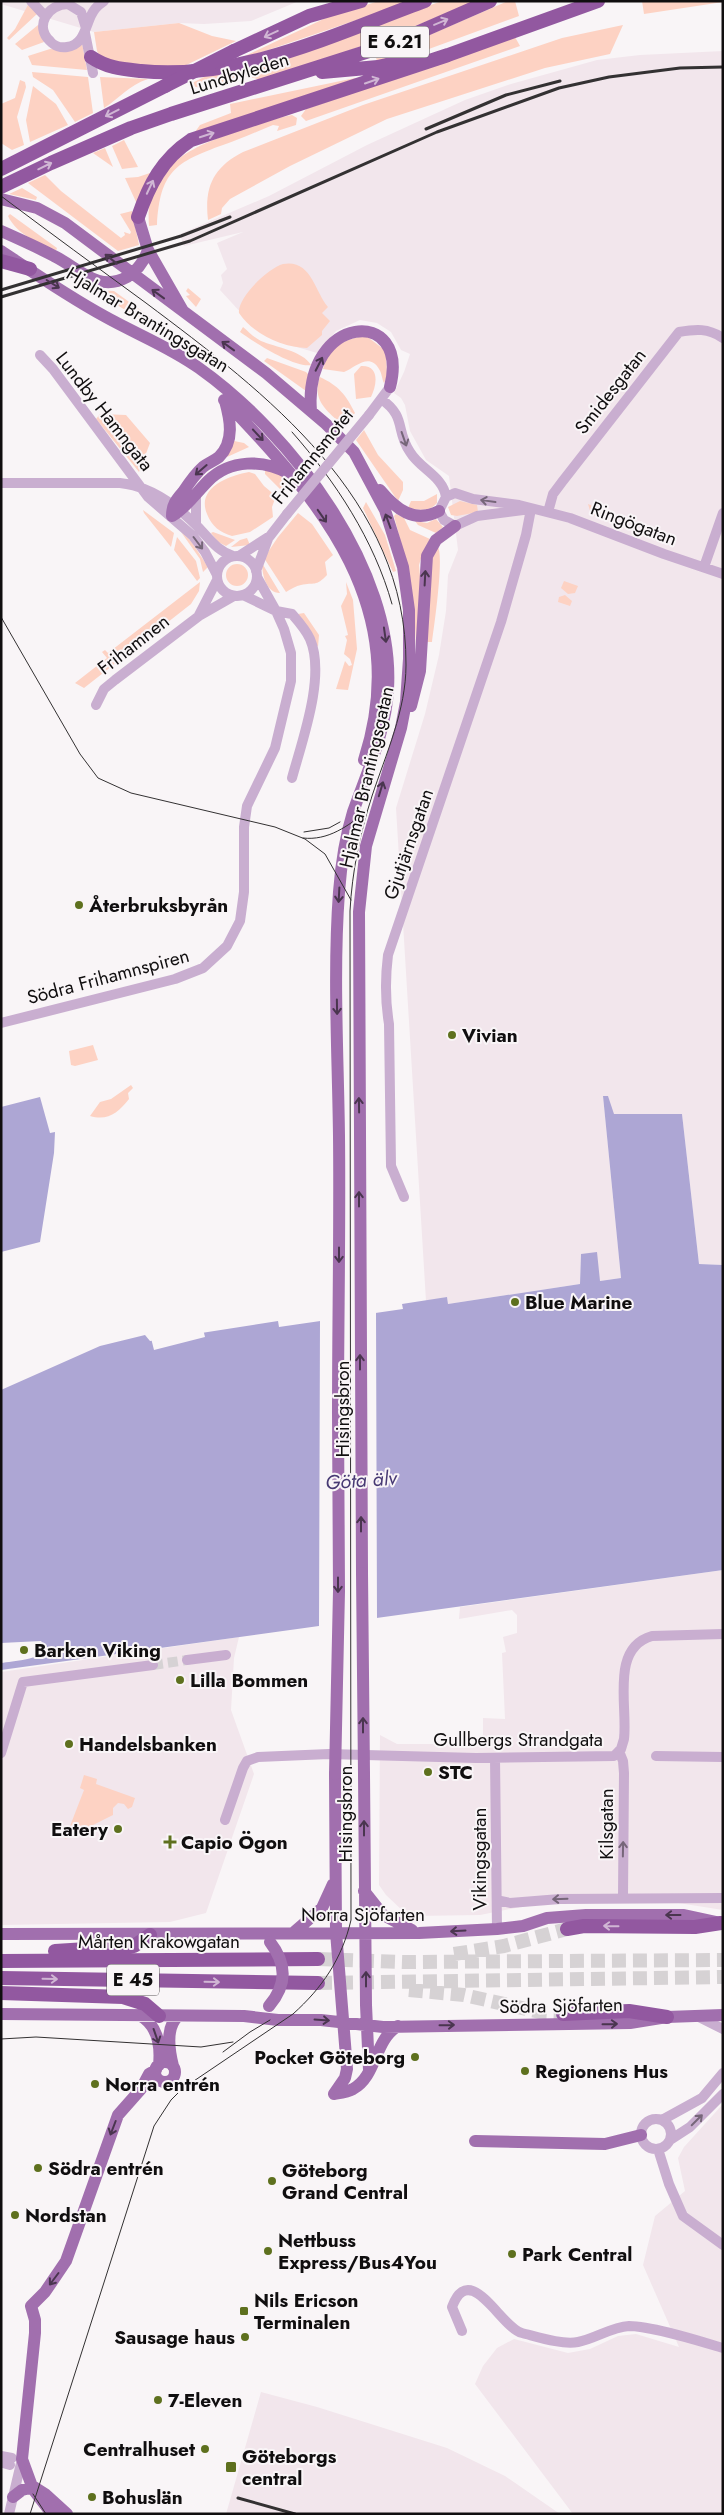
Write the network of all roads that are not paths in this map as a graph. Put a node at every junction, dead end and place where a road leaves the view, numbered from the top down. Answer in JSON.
{"nodes":[{"id":1,"x":31,"y":1,"type":"edge"},
{"id":2,"x":80,"y":1,"type":"edge"},
{"id":3,"x":104,"y":1,"type":"edge"},
{"id":4,"x":335,"y":1,"type":"edge"},
{"id":5,"x":361,"y":1,"type":"edge"},
{"id":6,"x":425,"y":1,"type":"edge"},
{"id":7,"x":490,"y":1,"type":"edge"},
{"id":8,"x":573,"y":1,"type":"edge"},
{"id":9,"x":598,"y":1,"type":"edge"},
{"id":10,"x":60,"y":3,"type":"edge"},
{"id":11,"x":45,"y":16,"type":"junction"},
{"id":12,"x":309,"y":16,"type":"junction"},
{"id":13,"x":85,"y":30,"type":"junction"},
{"id":14,"x":91,"y":57,"type":"junction"},
{"id":15,"x":93,"y":74,"type":"dead end"},
{"id":16,"x":297,"y":75,"type":"junction"},
{"id":17,"x":1,"y":169,"type":"edge"},
{"id":18,"x":1,"y":187,"type":"edge"},
{"id":19,"x":1,"y":199,"type":"edge"},
{"id":20,"x":138,"y":217,"type":"joint"},
{"id":21,"x":1,"y":231,"type":"edge"},
{"id":22,"x":148,"y":250,"type":"junction"},
{"id":23,"x":1,"y":251,"type":"edge"},
{"id":24,"x":1,"y":261,"type":"edge"},
{"id":25,"x":30,"y":269,"type":"junction"},
{"id":26,"x":131,"y":274,"type":"junction"},
{"id":27,"x":184,"y":313,"type":"junction"},
{"id":28,"x":723,"y":338,"type":"edge"},
{"id":29,"x":40,"y":355,"type":"dead end"},
{"id":30,"x":211,"y":377,"type":"junction"},
{"id":31,"x":390,"y":386,"type":"joint"},
{"id":32,"x":381,"y":399,"type":"junction"},
{"id":33,"x":224,"y":400,"type":"junction"},
{"id":34,"x":311,"y":411,"type":"junction"},
{"id":35,"x":294,"y":476,"type":"junction"},
{"id":36,"x":368,"y":477,"type":"junction"},
{"id":37,"x":1,"y":483,"type":"edge"},
{"id":38,"x":142,"y":488,"type":"junction"},
{"id":39,"x":196,"y":495,"type":"junction"},
{"id":40,"x":446,"y":497,"type":"junction"},
{"id":41,"x":531,"y":509,"type":"junction"},
{"id":42,"x":174,"y":511,"type":"junction"},
{"id":43,"x":439,"y":511,"type":"junction"},
{"id":44,"x":548,"y":512,"type":"junction"},
{"id":45,"x":723,"y":512,"type":"edge"},
{"id":46,"x":196,"y":525,"type":"junction"},
{"id":47,"x":455,"y":526,"type":"junction"},
{"id":48,"x":270,"y":536,"type":"junction"},
{"id":49,"x":236,"y":556,"type":"junction"},
{"id":50,"x":704,"y":567,"type":"junction"},
{"id":51,"x":256,"y":574,"type":"junction"},
{"id":52,"x":723,"y":574,"type":"edge"},
{"id":53,"x":217,"y":578,"type":"junction"},
{"id":54,"x":238,"y":595,"type":"junction"},
{"id":55,"x":276,"y":611,"type":"junction"},
{"id":56,"x":199,"y":616,"type":"junction"},
{"id":57,"x":96,"y":705,"type":"dead end"},
{"id":58,"x":400,"y":728,"type":"junction"},
{"id":59,"x":292,"y":778,"type":"dead end"},
{"id":60,"x":353,"y":813,"type":"junction"},
{"id":61,"x":358,"y":956,"type":"joint"},
{"id":62,"x":337,"y":958,"type":"joint"},
{"id":63,"x":1,"y":1022,"type":"edge"},
{"id":64,"x":404,"y":1197,"type":"dead end"},
{"id":65,"x":723,"y":1634,"type":"edge"},
{"id":66,"x":226,"y":1655,"type":"dead end"},
{"id":67,"x":187,"y":1660,"type":"tunnel mouth"},
{"id":68,"x":153,"y":1665,"type":"tunnel mouth"},
{"id":69,"x":619,"y":1751,"type":"junction"},
{"id":70,"x":1,"y":1753,"type":"edge"},
{"id":71,"x":656,"y":1756,"type":"dead end"},
{"id":72,"x":723,"y":1757,"type":"edge"},
{"id":73,"x":495,"y":1758,"type":"junction"},
{"id":74,"x":225,"y":1820,"type":"dead end"},
{"id":75,"x":335,"y":1880,"type":"junction"},
{"id":76,"x":364,"y":1890,"type":"junction"},
{"id":77,"x":623,"y":1898,"type":"junction"},
{"id":78,"x":723,"y":1898,"type":"edge"},
{"id":79,"x":496,"y":1900,"type":"junction"},
{"id":80,"x":722,"y":1923,"type":"edge"},
{"id":81,"x":497,"y":1929,"type":"junction"},
{"id":82,"x":567,"y":1929,"type":"tunnel mouth"},
{"id":83,"x":336,"y":1932,"type":"junction"},
{"id":84,"x":365,"y":1932,"type":"junction"},
{"id":85,"x":419,"y":1932,"type":"junction"},
{"id":86,"x":293,"y":1933,"type":"junction"},
{"id":87,"x":1,"y":1934,"type":"edge"},
{"id":88,"x":257,"y":1934,"type":"junction"},
{"id":89,"x":150,"y":1935,"type":"junction"},
{"id":90,"x":1,"y":1951,"type":"edge"},
{"id":91,"x":318,"y":1959,"type":"tunnel mouth"},
{"id":92,"x":1,"y":1961,"type":"edge"},
{"id":93,"x":1,"y":1978,"type":"edge"},
{"id":94,"x":318,"y":1983,"type":"tunnel mouth"},
{"id":95,"x":1,"y":1993,"type":"edge"},
{"id":96,"x":1,"y":2014,"type":"edge"},
{"id":97,"x":563,"y":2014,"type":"tunnel mouth"},
{"id":98,"x":139,"y":2015,"type":"junction"},
{"id":99,"x":723,"y":2015,"type":"edge"},
{"id":100,"x":159,"y":2016,"type":"junction"},
{"id":101,"x":178,"y":2016,"type":"junction"},
{"id":102,"x":244,"y":2016,"type":"junction"},
{"id":103,"x":698,"y":2016,"type":"junction"},
{"id":104,"x":667,"y":2017,"type":"junction"},
{"id":105,"x":342,"y":2022,"type":"junction"},
{"id":106,"x":366,"y":2026,"type":"junction"},
{"id":107,"x":398,"y":2026,"type":"junction"},
{"id":108,"x":723,"y":2030,"type":"edge"},
{"id":109,"x":173,"y":2066,"type":"junction"},
{"id":110,"x":157,"y":2067,"type":"junction"},
{"id":111,"x":723,"y":2073,"type":"edge"},
{"id":112,"x":367,"y":2074,"type":"junction"},
{"id":113,"x":723,"y":2094,"type":"edge"},
{"id":114,"x":662,"y":2120,"type":"junction"},
{"id":115,"x":641,"y":2135,"type":"junction"},
{"id":116,"x":670,"y":2140,"type":"junction"},
{"id":117,"x":475,"y":2142,"type":"dead end"},
{"id":118,"x":658,"y":2148,"type":"junction"},
{"id":119,"x":723,"y":2245,"type":"edge"},
{"id":120,"x":462,"y":2331,"type":"dead end"},
{"id":121,"x":723,"y":2348,"type":"edge"},
{"id":122,"x":8,"y":2460,"type":"edge"},
{"id":123,"x":32,"y":2487,"type":"junction"},
{"id":124,"x":13,"y":2497,"type":"junction"},
{"id":125,"x":8,"y":2514,"type":"edge"},
{"id":126,"x":52,"y":2514,"type":"edge"},
{"id":127,"x":67,"y":2514,"type":"edge"}],
"edges":[{"from":1,"to":11,"type":"street"},
{"from":2,"to":10,"type":"street"},
{"from":3,"to":13,"type":"street"},
{"from":4,"to":12,"type":"highway"},
{"from":5,"to":12,"type":"highway","name":"Lundbyleden","number":"E 6.21"},
{"from":6,"to":14,"type":"highway"},
{"from":16,"to":7,"type":"highway","name":"Lundbyleden","number":"E 6.21","one_way":true},
{"from":8,"to":16,"type":"highway"},
{"from":20,"to":9,"type":"highway","one_way":true},
{"from":10,"to":11,"type":"street"},
{"from":10,"to":13,"type":"street"},
{"from":11,"to":13,"type":"street"},
{"from":12,"to":17,"type":"highway","name":"Lundbyleden","number":"E 6.21","one_way":true,"bridge":true},
{"from":13,"to":14,"type":"street"},
{"from":14,"to":15,"type":"street"},
{"from":18,"to":16,"type":"highway","name":"Lundbyleden","number":"E 6.21","one_way":true},
{"from":26,"to":19,"type":"main road","name":"Hjalmar Brantingsgatan","one_way":true},
{"from":20,"to":22,"type":"main road"},
{"from":21,"to":26,"type":"main road","name":"Hjalmar Brantingsgatan"},
{"from":22,"to":26,"type":"main road","name":"Hjalmar Brantingsgatan"},
{"from":22,"to":27,"type":"main road"},
{"from":23,"to":25,"type":"main road","name":"Hjalmar Brantingsgatan"},
{"from":24,"to":25,"type":"highway"},
{"from":25,"to":30,"type":"main road","name":"Hjalmar Brantingsgatan","one_way":true},
{"from":27,"to":26,"type":"main road","name":"Hjalmar Brantingsgatan","one_way":true},
{"from":34,"to":27,"type":"main road","name":"Hjalmar Brantingsgatan","one_way":true},
{"from":28,"to":44,"type":"street","name":"Smidesgatan"},
{"from":29,"to":38,"type":"street","name":"Lundby Hamngata"},
{"from":30,"to":33,"type":"main road"},
{"from":30,"to":60,"type":"main road","name":"Hjalmar Brantingsgatan","one_way":true},
{"from":31,"to":32,"type":"street","name":"Frihamnsmotet"},
{"from":34,"to":31,"type":"main road","one_way":true},
{"from":32,"to":40,"type":"street","one_way":true},
{"from":32,"to":48,"type":"street","name":"Frihamnsmotet","bridge":true},
{"from":33,"to":35,"type":"main road","one_way":true},
{"from":33,"to":42,"type":"main road","one_way":true},
{"from":34,"to":36,"type":"main road","name":"Hjalmar Brantingsgatan"},
{"from":35,"to":39,"type":"main road"},
{"from":35,"to":60,"type":"main road","one_way":true},
{"from":36,"to":43,"type":"main road"},
{"from":58,"to":36,"type":"main road","name":"Hjalmar Brantingsgatan","one_way":true},
{"from":37,"to":38,"type":"street","name":"Lundby Hamngata"},
{"from":38,"to":42,"type":"street","name":"Lundby Hamngata"},
{"from":39,"to":42,"type":"main road"},
{"from":39,"to":46,"type":"street"},
{"from":41,"to":40,"type":"street","name":"Ringögatan","one_way":true},
{"from":40,"to":43,"type":"street"},
{"from":41,"to":44,"type":"street","name":"Ringögatan"},
{"from":41,"to":47,"type":"street","name":"Ringögatan"},
{"from":41,"to":64,"type":"street","name":"Gjutjärnsgatan"},
{"from":42,"to":46,"type":"street","name":"Lundby Hamngata"},
{"from":42,"to":53,"type":"street","name":"Lundby Hamngata","one_way":true},
{"from":43,"to":47,"type":"street"},
{"from":44,"to":50,"type":"street","name":"Ringögatan"},
{"from":45,"to":50,"type":"street"},
{"from":46,"to":49,"type":"street","name":"Lundby Hamngata"},
{"from":58,"to":47,"type":"main road","one_way":true},
{"from":48,"to":49,"type":"street","name":"Frihamnsmotet"},
{"from":48,"to":51,"type":"street","name":"Frihamnsmotet"},
{"from":49,"to":51,"type":"street"},
{"from":49,"to":53,"type":"street"},
{"from":50,"to":52,"type":"street","name":"Ringögatan"},
{"from":51,"to":54,"type":"street"},
{"from":51,"to":55,"type":"street"},
{"from":53,"to":54,"type":"street"},
{"from":53,"to":56,"type":"street","name":"Frihamnen"},
{"from":54,"to":55,"type":"street"},
{"from":54,"to":56,"type":"street","name":"Frihamnen"},
{"from":55,"to":59,"type":"street"},
{"from":55,"to":63,"type":"street","name":"Södra Frihamnspiren"},
{"from":56,"to":57,"type":"street","name":"Frihamnen"},
{"from":61,"to":58,"type":"main road","name":"Hjalmar Brantingsgatan","one_way":true},
{"from":60,"to":62,"type":"main road","name":"Hjalmar Brantingsgatan","one_way":true},
{"from":76,"to":61,"type":"main road","name":"Hisingsbron","one_way":true,"bridge":true},
{"from":62,"to":75,"type":"main road","name":"Hisingsbron","one_way":true,"bridge":true},
{"from":65,"to":69,"type":"street","name":"Gullbergs Strandgata"},
{"from":66,"to":67,"type":"street"},
{"from":68,"to":70,"type":"street"},
{"from":69,"to":73,"type":"street","name":"Gullbergs Strandgata"},
{"from":77,"to":69,"type":"street","name":"Kilsgatan","one_way":true},
{"from":71,"to":72,"type":"street"},
{"from":73,"to":74,"type":"street","name":"Gullbergs Strandgata"},
{"from":73,"to":79,"type":"street","name":"Vikingsgatan"},
{"from":75,"to":83,"type":"main road","name":"Hisingsbron"},
{"from":75,"to":86,"type":"main road","name":"Hisingsbron"},
{"from":76,"to":84,"type":"main road","name":"Hisingsbron"},
{"from":76,"to":85,"type":"main road"},
{"from":77,"to":78,"type":"street"},
{"from":77,"to":79,"type":"street","one_way":true},
{"from":79,"to":81,"type":"street","name":"Vikingsgatan"},
{"from":80,"to":81,"type":"main road","name":"Norra Sjöfarten","one_way":true},
{"from":80,"to":82,"type":"highway","one_way":true},
{"from":81,"to":85,"type":"main road","name":"Norra Sjöfarten","one_way":true},
{"from":83,"to":84,"type":"main road","name":"Norra Sjöfarten"},
{"from":83,"to":86,"type":"main road","name":"Norra Sjöfarten"},
{"from":83,"to":105,"type":"main road","name":"Hisingsbron"},
{"from":84,"to":85,"type":"main road","name":"Norra Sjöfarten"},
{"from":106,"to":84,"type":"main road","name":"Hisingsbron","one_way":true},
{"from":86,"to":88,"type":"main road","name":"Norra Sjöfarten"},
{"from":87,"to":89,"type":"main road","name":"Norra Sjöfarten"},
{"from":88,"to":89,"type":"main road","name":"Norra Sjöfarten"},
{"from":88,"to":102,"type":"main road","name":"Södra Sjöfarten","bridge":true},
{"from":89,"to":90,"type":"highway","number":"E 45"},
{"from":91,"to":92,"type":"highway","name":"Mårten Krakowgatan","number":"E 45"},
{"from":93,"to":94,"type":"highway","name":"Mårten Krakowgatan","number":"E 45","one_way":true},
{"from":95,"to":100,"type":"highway"},
{"from":96,"to":98,"type":"main road","name":"Södra Sjöfarten"},
{"from":97,"to":104,"type":"highway"},
{"from":98,"to":100,"type":"main road","name":"Södra Sjöfarten"},
{"from":98,"to":110,"type":"main road","one_way":true},
{"from":99,"to":103,"type":"main road","name":"Södra Sjöfarten"},
{"from":100,"to":101,"type":"main road","name":"Södra Sjöfarten"},
{"from":101,"to":102,"type":"main road","name":"Södra Sjöfarten"},
{"from":101,"to":109,"type":"main road"},
{"from":102,"to":105,"type":"main road","name":"Södra Sjöfarten","one_way":true},
{"from":103,"to":104,"type":"main road","name":"Södra Sjöfarten"},
{"from":103,"to":108,"type":"street"},
{"from":107,"to":104,"type":"main road","name":"Södra Sjöfarten","one_way":true},
{"from":105,"to":106,"type":"main road","name":"Södra Sjöfarten"},
{"from":105,"to":112,"type":"main road","name":"Hisingsbron"},
{"from":106,"to":107,"type":"main road","name":"Södra Sjöfarten"},
{"from":106,"to":112,"type":"main road","name":"Hisingsbron"},
{"from":107,"to":112,"type":"main road"},
{"from":109,"to":110,"type":"main road"},
{"from":109,"to":110,"type":"main road"},
{"from":110,"to":122,"type":"main road","one_way":true},
{"from":111,"to":114,"type":"street"},
{"from":116,"to":113,"type":"street","one_way":true},
{"from":114,"to":115,"type":"street"},
{"from":114,"to":116,"type":"street"},
{"from":115,"to":117,"type":"main road"},
{"from":115,"to":118,"type":"street"},
{"from":116,"to":118,"type":"street"},
{"from":118,"to":119,"type":"street"},
{"from":120,"to":121,"type":"street"},
{"from":122,"to":123,"type":"main road"},
{"from":122,"to":124,"type":"street"},
{"from":123,"to":124,"type":"main road"},
{"from":123,"to":126,"type":"main road"},
{"from":123,"to":127,"type":"main road"},
{"from":124,"to":125,"type":"street"}]}
